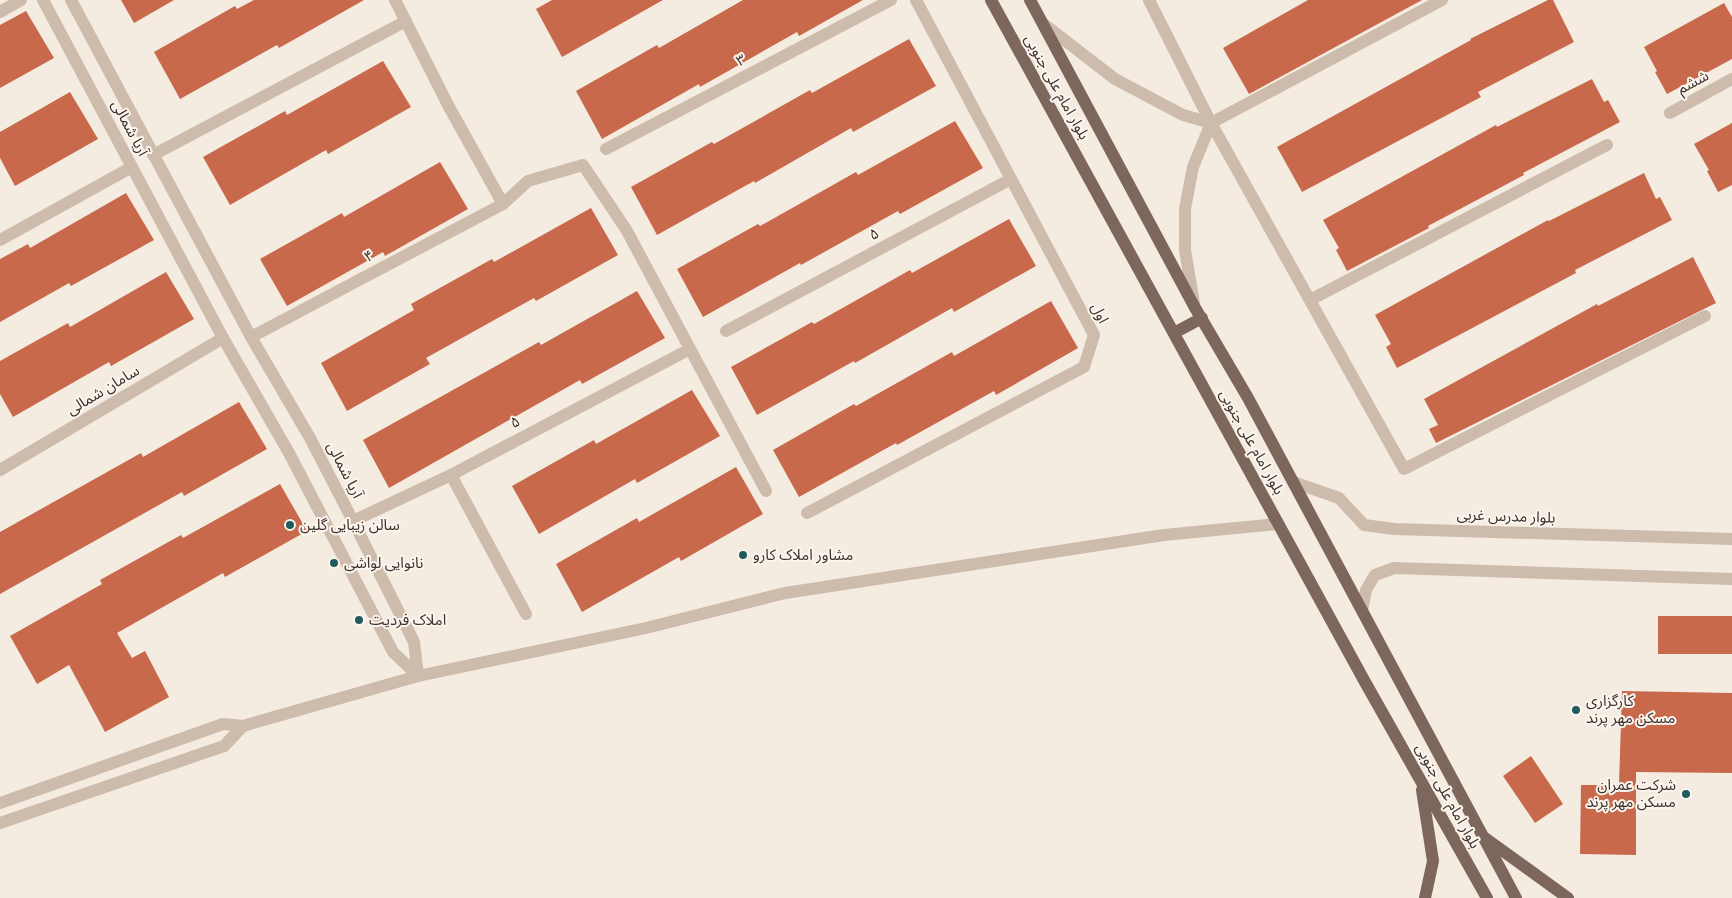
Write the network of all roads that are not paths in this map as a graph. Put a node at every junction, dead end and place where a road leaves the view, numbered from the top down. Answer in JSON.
{"nodes":[{"id":1,"x":21,"y":0,"type":"edge"},
{"id":2,"x":43,"y":0,"type":"edge"},
{"id":3,"x":71,"y":0,"type":"edge"},
{"id":4,"x":395,"y":0,"type":"edge"},
{"id":5,"x":891,"y":0,"type":"edge"},
{"id":6,"x":916,"y":0,"type":"edge"},
{"id":7,"x":990,"y":0,"type":"edge"},
{"id":8,"x":1030,"y":0,"type":"edge"},
{"id":9,"x":1149,"y":0,"type":"edge"},
{"id":10,"x":1442,"y":0,"type":"edge"},
{"id":11,"x":0,"y":12,"type":"edge"},
{"id":12,"x":406,"y":21,"type":"junction"},
{"id":13,"x":1045,"y":25,"type":"junction"},
{"id":14,"x":1732,"y":79,"type":"edge"},
{"id":15,"x":1670,"y":113,"type":"dead end"},
{"id":16,"x":1211,"y":123,"type":"junction"},
{"id":17,"x":1607,"y":145,"type":"dead end"},
{"id":18,"x":606,"y":149,"type":"dead end"},
{"id":19,"x":153,"y":155,"type":"junction"},
{"id":20,"x":132,"y":167,"type":"junction"},
{"id":21,"x":1011,"y":179,"type":"junction"},
{"id":22,"x":503,"y":204,"type":"junction"},
{"id":23,"x":0,"y":240,"type":"edge"},
{"id":24,"x":1310,"y":300,"type":"junction"},
{"id":25,"x":1194,"y":306,"type":"junction"},
{"id":26,"x":1705,"y":316,"type":"dead end"},
{"id":27,"x":1202,"y":318,"type":"junction"},
{"id":28,"x":726,"y":331,"type":"dead end"},
{"id":29,"x":1174,"y":333,"type":"junction"},
{"id":30,"x":251,"y":337,"type":"junction"},
{"id":31,"x":223,"y":338,"type":"junction"},
{"id":32,"x":690,"y":348,"type":"junction"},
{"id":33,"x":0,"y":470,"type":"edge"},
{"id":34,"x":451,"y":475,"type":"junction"},
{"id":35,"x":1293,"y":482,"type":"junction"},
{"id":36,"x":766,"y":491,"type":"dead end"},
{"id":37,"x":807,"y":513,"type":"dead end"},
{"id":38,"x":353,"y":521,"type":"junction"},
{"id":39,"x":1278,"y":524,"type":"junction"},
{"id":40,"x":1732,"y":539,"type":"edge"},
{"id":41,"x":1732,"y":579,"type":"edge"},
{"id":42,"x":1362,"y":611,"type":"junction"},
{"id":43,"x":526,"y":614,"type":"dead end"},
{"id":44,"x":418,"y":676,"type":"junction"},
{"id":45,"x":243,"y":726,"type":"junction"},
{"id":46,"x":1420,"y":780,"type":"junction"},
{"id":47,"x":0,"y":803,"type":"edge"},
{"id":48,"x":0,"y":823,"type":"edge"},
{"id":49,"x":1481,"y":836,"type":"junction"},
{"id":50,"x":1425,"y":898,"type":"edge"},
{"id":51,"x":1487,"y":898,"type":"edge"},
{"id":52,"x":1516,"y":898,"type":"edge"},
{"id":53,"x":1568,"y":898,"type":"edge"}],
"edges":[{"from":1,"to":11,"type":"street"},
{"from":2,"to":20,"type":"street","name":"آریا شمالی"},
{"from":3,"to":19,"type":"street","name":"آریا شمالی"},
{"from":4,"to":12,"type":"street"},
{"from":5,"to":18,"type":"street","name":"۳"},
{"from":6,"to":21,"type":"street","name":"اول"},
{"from":7,"to":29,"type":"main road","name":"بلوار امام علی جنوبی"},
{"from":8,"to":13,"type":"main road","name":"بلوار امام علی جنوبی"},
{"from":9,"to":16,"type":"street"},
{"from":10,"to":16,"type":"street"},
{"from":12,"to":19,"type":"street"},
{"from":12,"to":22,"type":"street"},
{"from":13,"to":16,"type":"street"},
{"from":13,"to":25,"type":"main road","name":"بلوار امام علی جنوبی"},
{"from":14,"to":15,"type":"street","name":"ششم"},
{"from":16,"to":24,"type":"street"},
{"from":16,"to":25,"type":"street"},
{"from":17,"to":24,"type":"street"},
{"from":19,"to":30,"type":"street","name":"آریا شمالی"},
{"from":20,"to":23,"type":"street"},
{"from":20,"to":31,"type":"street","name":"آریا شمالی"},
{"from":21,"to":28,"type":"street","name":"۵"},
{"from":21,"to":37,"type":"street","name":"اول"},
{"from":22,"to":30,"type":"street","name":"۴"},
{"from":22,"to":32,"type":"street","name":"۴"},
{"from":24,"to":26,"type":"street"},
{"from":25,"to":27,"type":"main road","name":"بلوار امام علی جنوبی"},
{"from":27,"to":29,"type":"main road"},
{"from":27,"to":35,"type":"main road","name":"بلوار امام علی جنوبی"},
{"from":29,"to":39,"type":"main road","name":"بلوار امام علی جنوبی"},
{"from":30,"to":38,"type":"street","name":"آریا شمالی"},
{"from":31,"to":33,"type":"street","name":"سامان شمالی"},
{"from":31,"to":44,"type":"street","name":"آریا شمالی"},
{"from":32,"to":34,"type":"street","name":"۵"},
{"from":32,"to":36,"type":"street"},
{"from":34,"to":38,"type":"street","name":"۵"},
{"from":34,"to":43,"type":"street"},
{"from":35,"to":40,"type":"street","name":"بلوار مدرس غربی"},
{"from":35,"to":42,"type":"main road","name":"بلوار امام علی جنوبی"},
{"from":38,"to":44,"type":"street","name":"آریا شمالی"},
{"from":39,"to":44,"type":"street"},
{"from":39,"to":46,"type":"main road","name":"بلوار امام علی جنوبی"},
{"from":41,"to":42,"type":"street"},
{"from":42,"to":49,"type":"main road","name":"بلوار امام علی جنوبی"},
{"from":44,"to":45,"type":"street"},
{"from":45,"to":47,"type":"street"},
{"from":45,"to":48,"type":"street"},
{"from":46,"to":50,"type":"main road"},
{"from":46,"to":51,"type":"main road","name":"بلوار امام علی جنوبی"},
{"from":49,"to":52,"type":"main road","name":"بلوار امام علی جنوبی"},
{"from":49,"to":53,"type":"main road"}]}
